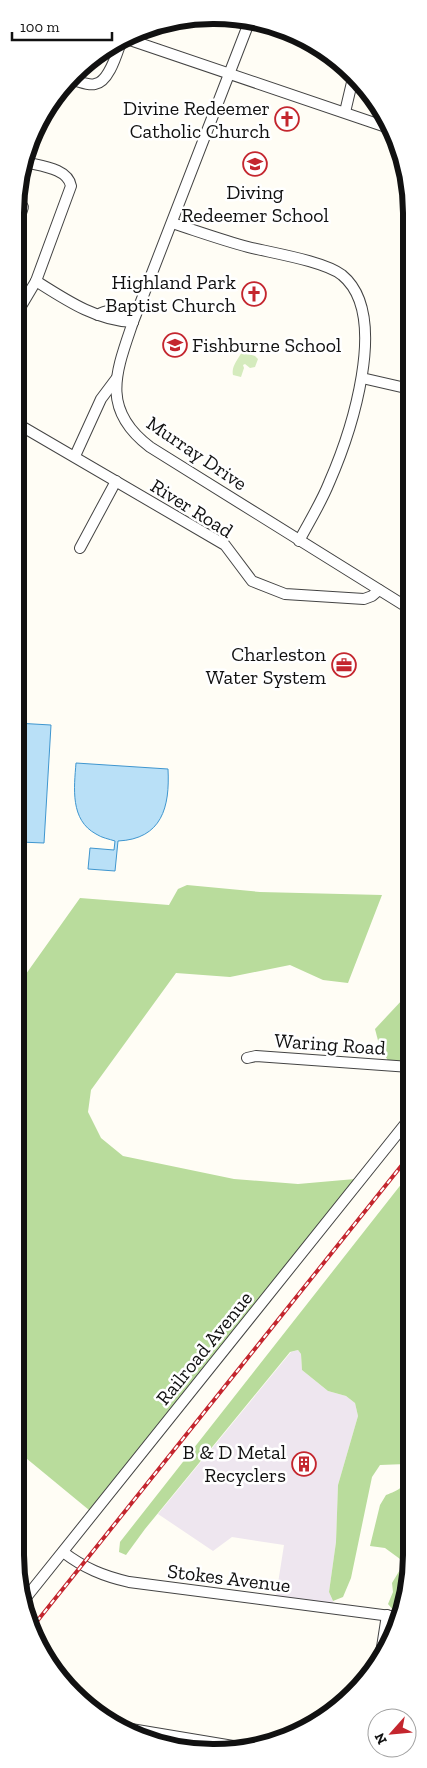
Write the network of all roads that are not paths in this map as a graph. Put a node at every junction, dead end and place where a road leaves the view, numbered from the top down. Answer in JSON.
{"nodes":[{"id":1,"x":247,"y":26,"type":"edge"},
{"id":2,"x":134,"y":41,"type":"edge"},
{"id":3,"x":119,"y":49,"type":"edge"},
{"id":4,"x":229,"y":74,"type":"junction"},
{"id":5,"x":77,"y":81,"type":"edge"},
{"id":6,"x":352,"y":83,"type":"edge"},
{"id":7,"x":345,"y":112,"type":"junction"},
{"id":8,"x":381,"y":124,"type":"edge"},
{"id":9,"x":30,"y":164,"type":"edge"},
{"id":10,"x":172,"y":223,"type":"junction"},
{"id":11,"x":36,"y":281,"type":"junction"},
{"id":12,"x":24,"y":301,"type":"edge"},
{"id":13,"x":133,"y":322,"type":"junction"},
{"id":14,"x":116,"y":378,"type":"junction"},
{"id":15,"x":362,"y":378,"type":"junction"},
{"id":16,"x":403,"y":387,"type":"edge"},
{"id":17,"x":24,"y":427,"type":"edge"},
{"id":18,"x":75,"y":456,"type":"junction"},
{"id":19,"x":116,"y":481,"type":"junction"},
{"id":20,"x":300,"y":541,"type":"junction"},
{"id":21,"x":80,"y":548,"type":"dead end"},
{"id":22,"x":379,"y":590,"type":"junction"},
{"id":23,"x":403,"y":605,"type":"edge"},
{"id":24,"x":247,"y":1058,"type":"dead end"},
{"id":25,"x":403,"y":1066,"type":"edge"},
{"id":26,"x":403,"y":1127,"type":"edge"},
{"id":27,"x":63,"y":1552,"type":"junction"},
{"id":28,"x":28,"y":1595,"type":"edge"},
{"id":29,"x":387,"y":1615,"type":"junction"},
{"id":30,"x":393,"y":1616,"type":"edge"},
{"id":31,"x":383,"y":1639,"type":"edge"},
{"id":32,"x":146,"y":1732,"type":"edge"},
{"id":33,"x":216,"y":1744,"type":"edge"}],
"edges":[{"from":1,"to":4,"type":"street","name":"Murray Drive"},
{"from":2,"to":4,"type":"street"},
{"from":3,"to":5,"type":"street"},
{"from":4,"to":7,"type":"street"},
{"from":4,"to":10,"type":"street","name":"Murray Drive"},
{"from":6,"to":7,"type":"street"},
{"from":7,"to":8,"type":"street"},
{"from":9,"to":11,"type":"street"},
{"from":10,"to":13,"type":"street","name":"Murray Drive"},
{"from":10,"to":15,"type":"street"},
{"from":11,"to":12,"type":"street"},
{"from":11,"to":13,"type":"street"},
{"from":13,"to":14,"type":"street","name":"Murray Drive"},
{"from":14,"to":18,"type":"street"},
{"from":14,"to":20,"type":"street","name":"Murray Drive"},
{"from":15,"to":16,"type":"street"},
{"from":15,"to":20,"type":"street"},
{"from":17,"to":18,"type":"street","name":"River Road"},
{"from":18,"to":19,"type":"street","name":"River Road"},
{"from":19,"to":21,"type":"street"},
{"from":19,"to":22,"type":"street","name":"River Road"},
{"from":20,"to":22,"type":"street","name":"Murray Drive"},
{"from":22,"to":23,"type":"street","name":"Murray Drive"},
{"from":24,"to":25,"type":"street","name":"Waring Road"},
{"from":26,"to":27,"type":"street","name":"Railroad Avenue"},
{"from":27,"to":28,"type":"street","name":"Railroad Avenue"},
{"from":27,"to":29,"type":"street","name":"Stokes Avenue"},
{"from":29,"to":30,"type":"street","name":"Stokes Avenue"},
{"from":29,"to":31,"type":"street"},
{"from":32,"to":33,"type":"street"}]}
